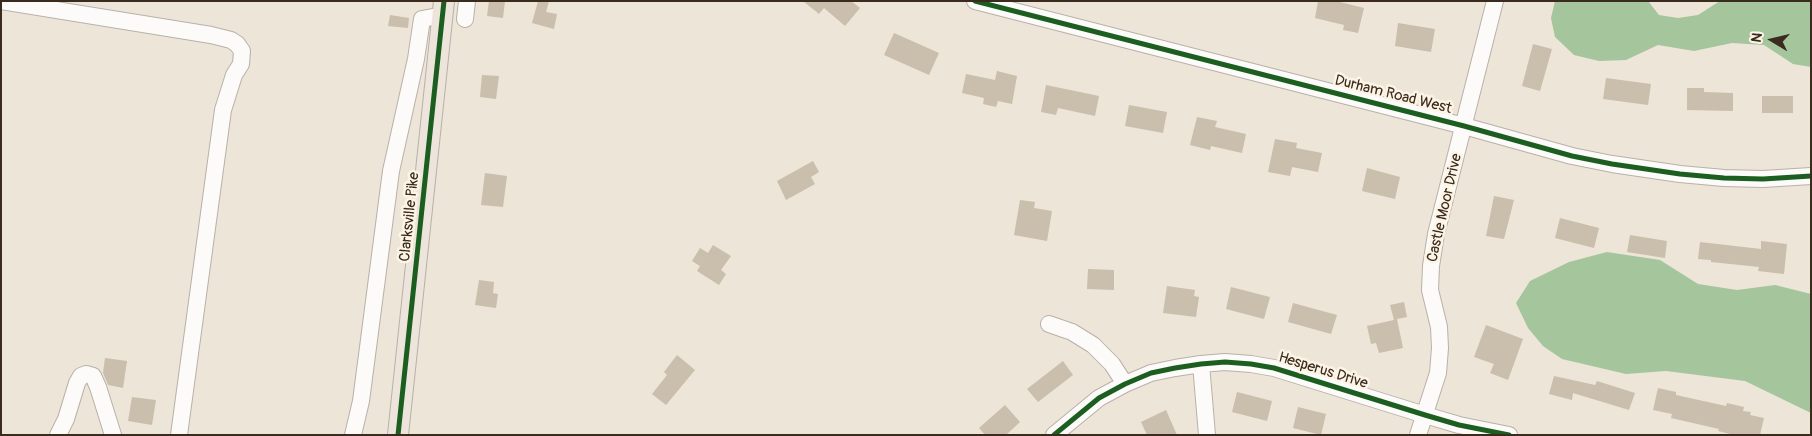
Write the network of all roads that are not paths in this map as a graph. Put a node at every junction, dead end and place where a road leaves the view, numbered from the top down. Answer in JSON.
{"nodes":[{"id":1,"x":1,"y":1,"type":"edge"},
{"id":2,"x":467,"y":1,"type":"edge"},
{"id":3,"x":975,"y":1,"type":"edge"},
{"id":4,"x":1495,"y":1,"type":"edge"},
{"id":5,"x":444,"y":8,"type":"edge"},
{"id":6,"x":465,"y":18,"type":"dead end"},
{"id":7,"x":1464,"y":126,"type":"junction"},
{"id":8,"x":1811,"y":176,"type":"edge"},
{"id":9,"x":1050,"y":324,"type":"dead end"},
{"id":10,"x":1201,"y":364,"type":"junction"},
{"id":11,"x":1125,"y":384,"type":"junction"},
{"id":12,"x":1425,"y":415,"type":"junction"},
{"id":13,"x":58,"y":435,"type":"edge"},
{"id":14,"x":113,"y":435,"type":"edge"},
{"id":15,"x":179,"y":435,"type":"edge"},
{"id":16,"x":353,"y":435,"type":"edge"},
{"id":17,"x":398,"y":435,"type":"edge"},
{"id":18,"x":1054,"y":435,"type":"edge"},
{"id":19,"x":1207,"y":435,"type":"edge"},
{"id":20,"x":1418,"y":435,"type":"edge"},
{"id":21,"x":1509,"y":435,"type":"edge"}],
"edges":[{"from":1,"to":15,"type":"street"},
{"from":2,"to":6,"type":"street"},
{"from":3,"to":7,"type":"street","name":"Durham Road West"},
{"from":4,"to":7,"type":"street","name":"Castle Moor Drive"},
{"from":5,"to":16,"type":"street"},
{"from":5,"to":17,"type":"main road","name":"Clarksville Pike"},
{"from":7,"to":8,"type":"street","name":"Durham Road West"},
{"from":7,"to":12,"type":"street","name":"Castle Moor Drive"},
{"from":9,"to":11,"type":"street"},
{"from":10,"to":11,"type":"street","name":"Hesperus Drive"},
{"from":10,"to":12,"type":"street","name":"Hesperus Drive"},
{"from":10,"to":19,"type":"street"},
{"from":11,"to":18,"type":"street","name":"Hesperus Drive"},
{"from":12,"to":20,"type":"street","name":"Castle Moor Drive"},
{"from":12,"to":21,"type":"street","name":"Hesperus Drive"},
{"from":13,"to":14,"type":"street"}]}
